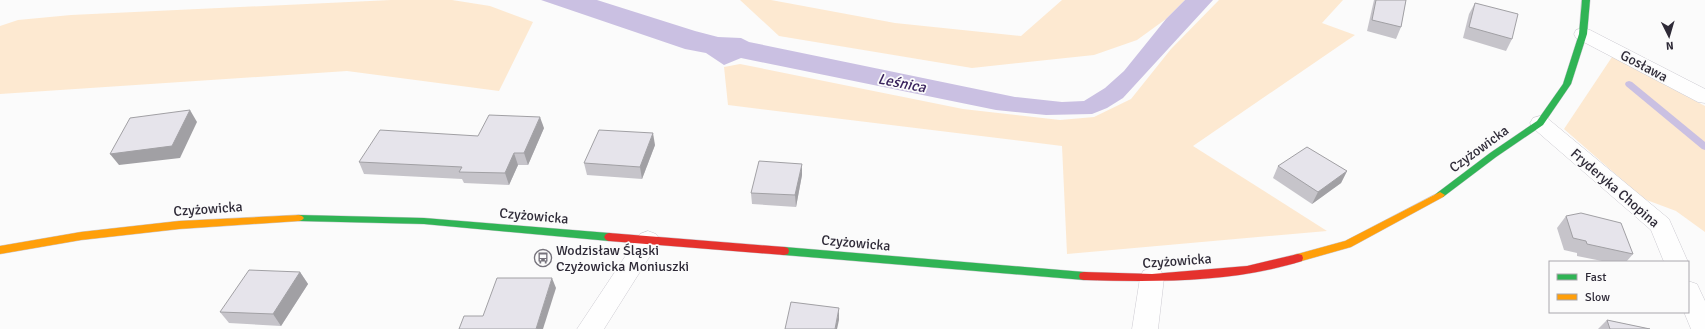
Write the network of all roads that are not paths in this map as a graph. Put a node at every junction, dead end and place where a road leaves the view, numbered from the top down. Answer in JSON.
{"nodes":[{"id":1,"x":1586,"y":0,"type":"edge"},
{"id":2,"x":1583,"y":34,"type":"junction"},
{"id":3,"x":1705,"y":97,"type":"edge"},
{"id":4,"x":1540,"y":123,"type":"junction"},
{"id":5,"x":648,"y":240,"type":"junction"},
{"id":6,"x":0,"y":250,"type":"edge"},
{"id":7,"x":1676,"y":261,"type":"edge"},
{"id":8,"x":1152,"y":278,"type":"junction"},
{"id":9,"x":1689,"y":293,"type":"edge"},
{"id":10,"x":590,"y":329,"type":"edge"},
{"id":11,"x":1145,"y":329,"type":"edge"},
{"id":12,"x":1704,"y":329,"type":"edge"}],
"edges":[{"from":1,"to":2,"type":"street","name":"Czyżowicka"},
{"from":2,"to":3,"type":"street","name":"Gosława"},
{"from":2,"to":4,"type":"street","name":"Czyżowicka"},
{"from":4,"to":7,"type":"street","name":"Fryderyka Chopina"},
{"from":4,"to":8,"type":"street","name":"Czyżowicka"},
{"from":5,"to":6,"type":"street","name":"Czyżowicka"},
{"from":5,"to":8,"type":"street","name":"Czyżowicka"},
{"from":5,"to":10,"type":"street"},
{"from":8,"to":11,"type":"street"},
{"from":9,"to":12,"type":"street"}]}
